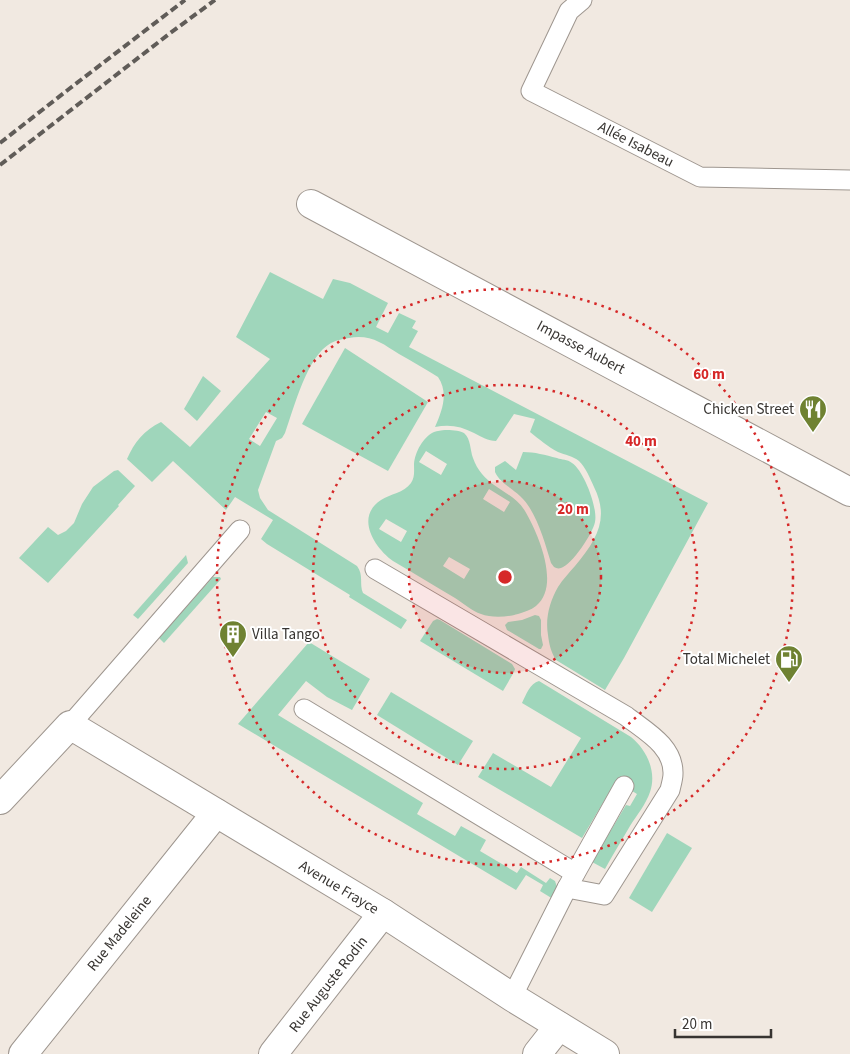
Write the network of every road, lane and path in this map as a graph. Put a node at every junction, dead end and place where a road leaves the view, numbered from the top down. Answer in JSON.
{"nodes":[{"id":1,"x":582,"y":0,"type":"edge"},
{"id":2,"x":850,"y":180,"type":"edge"},
{"id":3,"x":311,"y":204,"type":"dead end"},
{"id":4,"x":850,"y":492,"type":"edge"},
{"id":5,"x":240,"y":530,"type":"dead end"},
{"id":6,"x":375,"y":569,"type":"dead end"},
{"id":7,"x":304,"y":709,"type":"dead end"},
{"id":8,"x":70,"y":724,"type":"junction"},
{"id":9,"x":624,"y":786,"type":"dead end"},
{"id":10,"x":0,"y":800,"type":"edge"},
{"id":11,"x":216,"y":812,"type":"junction"},
{"id":12,"x":571,"y":881,"type":"junction"},
{"id":13,"x":383,"y":913,"type":"junction"},
{"id":14,"x":512,"y":996,"type":"junction"},
{"id":15,"x":559,"y":1026,"type":"junction"},
{"id":16,"x":23,"y":1054,"type":"edge"},
{"id":17,"x":273,"y":1054,"type":"edge"},
{"id":18,"x":537,"y":1054,"type":"edge"},
{"id":19,"x":605,"y":1054,"type":"edge"}],
"edges":[{"from":1,"to":2,"type":"lane","name":"Allée Isabeau"},
{"from":3,"to":4,"type":"street","name":"Impasse Aubert"},
{"from":5,"to":8,"type":"lane"},
{"from":6,"to":12,"type":"lane"},
{"from":7,"to":12,"type":"lane"},
{"from":8,"to":10,"type":"street"},
{"from":8,"to":11,"type":"street","name":"Avenue Frayce"},
{"from":9,"to":12,"type":"lane"},
{"from":11,"to":13,"type":"street","name":"Avenue Frayce"},
{"from":11,"to":16,"type":"street","name":"Rue Madeleine"},
{"from":12,"to":14,"type":"lane"},
{"from":13,"to":14,"type":"street","name":"Avenue Frayce"},
{"from":13,"to":17,"type":"street","name":"Rue Auguste Rodin"},
{"from":14,"to":15,"type":"street","name":"Avenue Frayce"},
{"from":15,"to":18,"type":"street"},
{"from":15,"to":19,"type":"street","name":"Avenue Frayce"}]}
